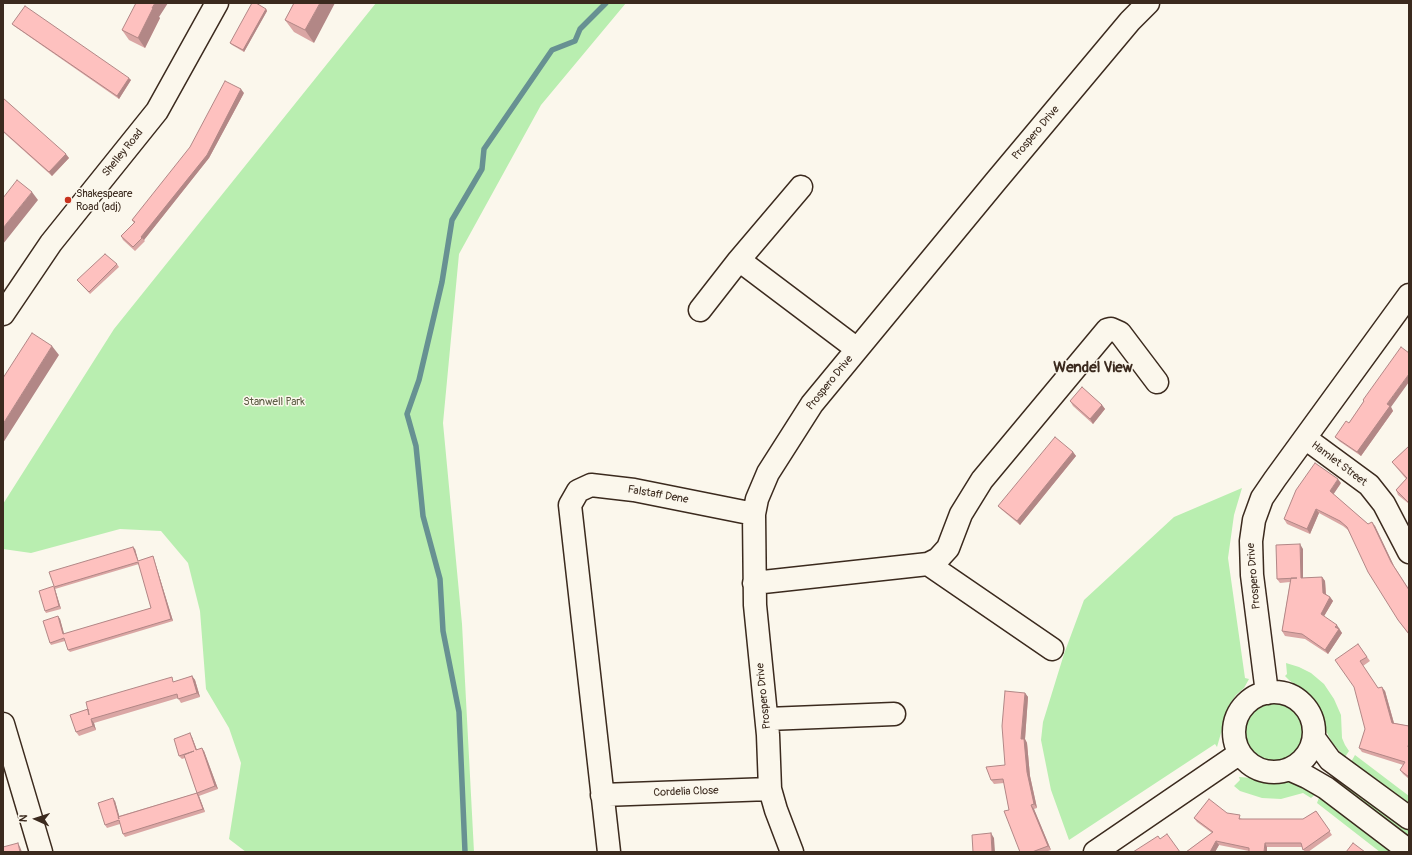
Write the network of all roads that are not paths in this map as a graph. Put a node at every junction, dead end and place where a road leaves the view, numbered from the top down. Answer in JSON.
{"nodes":[{"id":1,"x":217,"y":3,"type":"edge"},
{"id":2,"x":1148,"y":3,"type":"edge"},
{"id":3,"x":800,"y":187,"type":"dead end"},
{"id":4,"x":739,"y":260,"type":"junction"},
{"id":5,"x":1409,"y":295,"type":"edge"},
{"id":6,"x":700,"y":310,"type":"dead end"},
{"id":7,"x":3,"y":314,"type":"edge"},
{"id":8,"x":857,"y":349,"type":"junction"},
{"id":9,"x":1157,"y":382,"type":"dead end"},
{"id":10,"x":1305,"y":438,"type":"junction"},
{"id":11,"x":754,"y":514,"type":"junction"},
{"id":12,"x":1406,"y":538,"type":"edge"},
{"id":13,"x":928,"y":564,"type":"junction"},
{"id":14,"x":754,"y":583,"type":"junction"},
{"id":15,"x":1052,"y":649,"type":"dead end"},
{"id":16,"x":1267,"y":693,"type":"junction"},
{"id":17,"x":894,"y":714,"type":"dead end"},
{"id":18,"x":767,"y":719,"type":"junction"},
{"id":19,"x":3,"y":724,"type":"edge"},
{"id":20,"x":1314,"y":738,"type":"junction"},
{"id":21,"x":1240,"y":753,"type":"junction"},
{"id":22,"x":1289,"y":769,"type":"junction"},
{"id":23,"x":770,"y":789,"type":"junction"},
{"id":24,"x":602,"y":795,"type":"junction"},
{"id":25,"x":1409,"y":818,"type":"edge"},
{"id":26,"x":1409,"y":851,"type":"edge"},
{"id":27,"x":41,"y":852,"type":"edge"},
{"id":28,"x":609,"y":852,"type":"edge"},
{"id":29,"x":792,"y":852,"type":"edge"},
{"id":30,"x":1095,"y":852,"type":"edge"}],
"edges":[{"from":1,"to":7,"type":"street","name":"Shelley Road"},
{"from":2,"to":8,"type":"street","name":"Prospero Drive"},
{"from":3,"to":4,"type":"street"},
{"from":4,"to":6,"type":"street"},
{"from":4,"to":8,"type":"street"},
{"from":5,"to":10,"type":"street","name":"Prospero Drive"},
{"from":8,"to":11,"type":"street","name":"Prospero Drive"},
{"from":9,"to":13,"type":"street"},
{"from":10,"to":12,"type":"street","name":"Hamlet Street"},
{"from":10,"to":16,"type":"street","name":"Prospero Drive"},
{"from":11,"to":14,"type":"street","name":"Prospero Drive"},
{"from":11,"to":24,"type":"street","name":"Falstaff Dene"},
{"from":13,"to":14,"type":"street"},
{"from":13,"to":15,"type":"street"},
{"from":14,"to":18,"type":"street","name":"Prospero Drive"},
{"from":16,"to":20,"type":"street"},
{"from":16,"to":21,"type":"street"},
{"from":17,"to":18,"type":"street"},
{"from":18,"to":23,"type":"street","name":"Prospero Drive"},
{"from":19,"to":27,"type":"street"},
{"from":20,"to":22,"type":"street"},
{"from":20,"to":25,"type":"street"},
{"from":21,"to":22,"type":"street"},
{"from":21,"to":30,"type":"street"},
{"from":22,"to":26,"type":"street"},
{"from":23,"to":24,"type":"street","name":"Cordelia Close"},
{"from":23,"to":29,"type":"street","name":"Prospero Drive"},
{"from":24,"to":28,"type":"street"}]}
